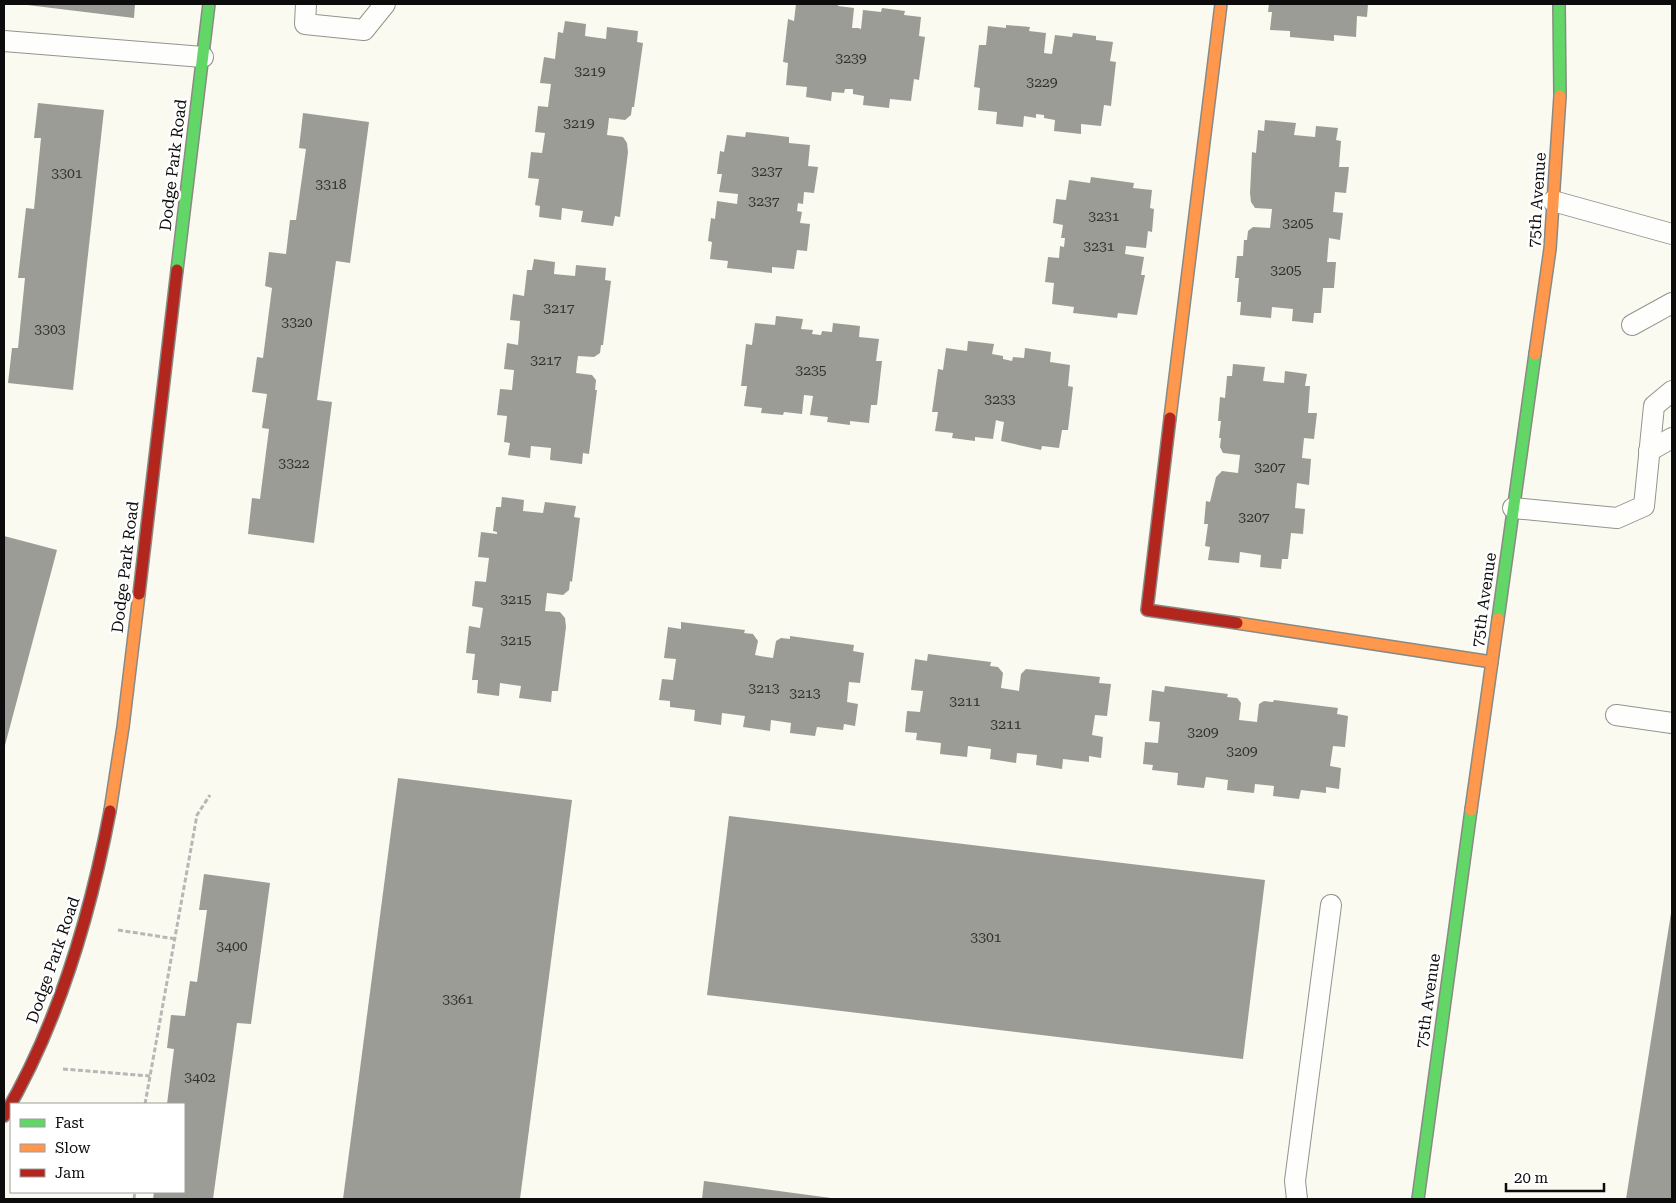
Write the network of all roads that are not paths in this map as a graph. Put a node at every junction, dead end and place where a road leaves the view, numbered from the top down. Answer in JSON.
{"nodes":[{"id":1,"x":209,"y":4,"type":"edge"},
{"id":2,"x":306,"y":4,"type":"edge"},
{"id":3,"x":384,"y":4,"type":"edge"},
{"id":4,"x":1221,"y":4,"type":"edge"},
{"id":5,"x":1559,"y":4,"type":"edge"},
{"id":6,"x":4,"y":41,"type":"edge"},
{"id":7,"x":203,"y":57,"type":"junction"},
{"id":8,"x":1553,"y":201,"type":"junction"},
{"id":9,"x":1672,"y":234,"type":"edge"},
{"id":10,"x":1672,"y":303,"type":"edge"},
{"id":11,"x":1632,"y":325,"type":"dead end"},
{"id":12,"x":1672,"y":391,"type":"edge"},
{"id":13,"x":1672,"y":438,"type":"edge"},
{"id":14,"x":1650,"y":451,"type":"junction"},
{"id":15,"x":1513,"y":508,"type":"junction"},
{"id":16,"x":1492,"y":662,"type":"junction"},
{"id":17,"x":1616,"y":715,"type":"dead end"},
{"id":18,"x":1672,"y":722,"type":"edge"},
{"id":19,"x":1330,"y":905,"type":"dead end"},
{"id":20,"x":11,"y":1103,"type":"edge"},
{"id":21,"x":10,"y":1105,"type":"edge"},
{"id":22,"x":4,"y":1116,"type":"edge"},
{"id":23,"x":1297,"y":1199,"type":"edge"},
{"id":24,"x":1418,"y":1199,"type":"edge"}],
"edges":[{"from":1,"to":7,"type":"street","name":"Dodge Park Road"},
{"from":2,"to":3,"type":"lane"},
{"from":4,"to":16,"type":"street"},
{"from":5,"to":8,"type":"street","name":"75th Avenue"},
{"from":6,"to":7,"type":"lane"},
{"from":7,"to":20,"type":"street","name":"Dodge Park Road"},
{"from":8,"to":9,"type":"lane"},
{"from":8,"to":15,"type":"street","name":"75th Avenue"},
{"from":10,"to":11,"type":"lane"},
{"from":12,"to":14,"type":"lane"},
{"from":13,"to":14,"type":"lane"},
{"from":14,"to":15,"type":"lane"},
{"from":15,"to":16,"type":"street","name":"75th Avenue"},
{"from":16,"to":24,"type":"street","name":"75th Avenue"},
{"from":17,"to":18,"type":"lane"},
{"from":19,"to":23,"type":"lane"},
{"from":21,"to":22,"type":"street","name":"Dodge Park Road"}]}
